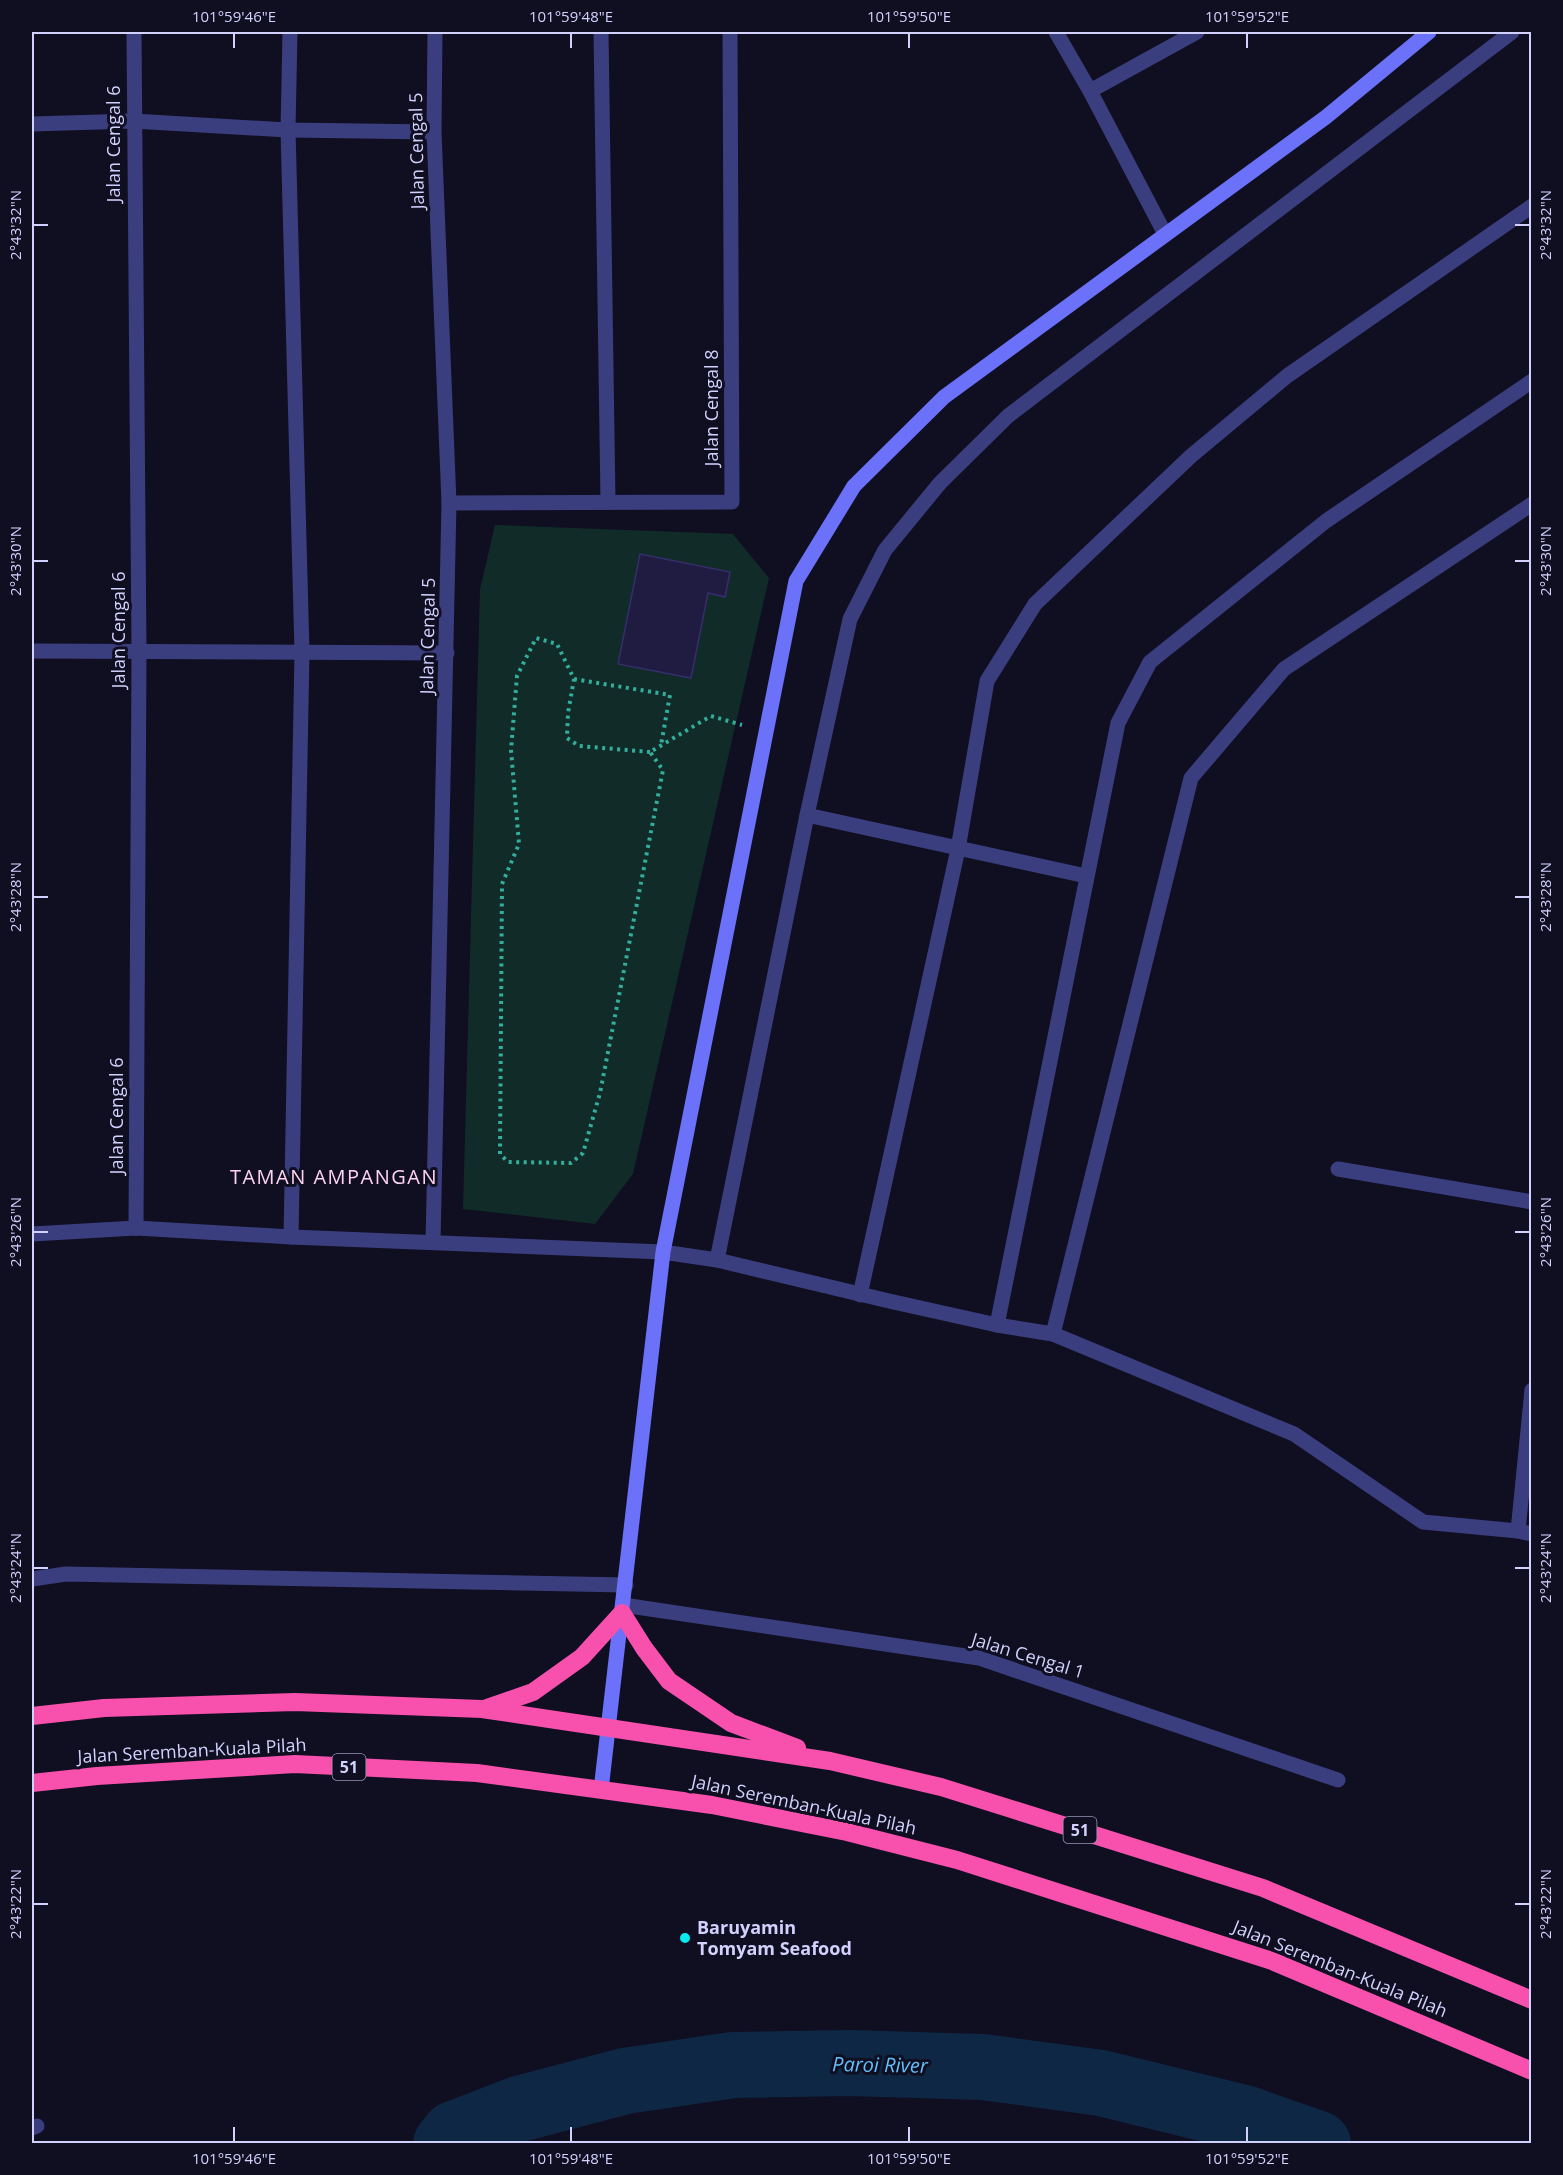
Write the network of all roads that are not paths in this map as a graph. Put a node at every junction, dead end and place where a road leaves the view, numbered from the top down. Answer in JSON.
{"nodes":[{"id":1,"x":134,"y":32,"type":"edge"},
{"id":2,"x":290,"y":32,"type":"edge"},
{"id":3,"x":435,"y":32,"type":"edge"},
{"id":4,"x":601,"y":32,"type":"edge"},
{"id":5,"x":730,"y":32,"type":"edge"},
{"id":6,"x":1056,"y":32,"type":"edge"},
{"id":7,"x":1197,"y":32,"type":"edge"},
{"id":8,"x":1429,"y":32,"type":"edge"},
{"id":9,"x":1512,"y":32,"type":"edge"},
{"id":10,"x":1090,"y":91,"type":"junction"},
{"id":11,"x":133,"y":121,"type":"junction"},
{"id":12,"x":32,"y":124,"type":"edge"},
{"id":13,"x":288,"y":130,"type":"junction"},
{"id":14,"x":434,"y":132,"type":"junction"},
{"id":15,"x":1532,"y":206,"type":"edge"},
{"id":16,"x":1165,"y":234,"type":"junction"},
{"id":17,"x":1532,"y":381,"type":"edge"},
{"id":18,"x":609,"y":502,"type":"junction"},
{"id":19,"x":449,"y":503,"type":"junction"},
{"id":20,"x":1532,"y":504,"type":"edge"},
{"id":21,"x":32,"y":651,"type":"edge"},
{"id":22,"x":139,"y":651,"type":"junction"},
{"id":23,"x":302,"y":652,"type":"junction"},
{"id":24,"x":447,"y":653,"type":"junction"},
{"id":25,"x":807,"y":815,"type":"junction"},
{"id":26,"x":958,"y":849,"type":"junction"},
{"id":27,"x":1086,"y":876,"type":"junction"},
{"id":28,"x":1338,"y":1170,"type":"dead end"},
{"id":29,"x":1532,"y":1202,"type":"edge"},
{"id":30,"x":136,"y":1228,"type":"junction"},
{"id":31,"x":32,"y":1234,"type":"edge"},
{"id":32,"x":291,"y":1237,"type":"junction"},
{"id":33,"x":434,"y":1242,"type":"junction"},
{"id":34,"x":663,"y":1252,"type":"junction"},
{"id":35,"x":717,"y":1260,"type":"junction"},
{"id":36,"x":860,"y":1295,"type":"junction"},
{"id":37,"x":997,"y":1325,"type":"junction"},
{"id":38,"x":1053,"y":1335,"type":"junction"},
{"id":39,"x":1532,"y":1390,"type":"edge"},
{"id":40,"x":1525,"y":1532,"type":"edge"},
{"id":41,"x":32,"y":1579,"type":"edge"},
{"id":42,"x":626,"y":1585,"type":"junction"},
{"id":43,"x":622,"y":1609,"type":"junction"},
{"id":44,"x":482,"y":1709,"type":"junction"},
{"id":45,"x":32,"y":1716,"type":"edge"},
{"id":46,"x":609,"y":1728,"type":"junction"},
{"id":47,"x":830,"y":1761,"type":"junction"},
{"id":48,"x":1338,"y":1780,"type":"dead end"},
{"id":49,"x":32,"y":1782,"type":"edge"},
{"id":50,"x":601,"y":1790,"type":"junction"},
{"id":51,"x":1532,"y":2000,"type":"edge"},
{"id":52,"x":1532,"y":2071,"type":"edge"}],
"edges":[{"from":1,"to":11,"type":"street","name":"Jalan Cengal 6"},
{"from":2,"to":13,"type":"street"},
{"from":3,"to":14,"type":"street","name":"Jalan Cengal 5"},
{"from":4,"to":18,"type":"street"},
{"from":5,"to":18,"type":"street","name":"Jalan Cengal 8"},
{"from":6,"to":10,"type":"street"},
{"from":7,"to":10,"type":"street"},
{"from":8,"to":16,"type":"street"},
{"from":9,"to":25,"type":"street"},
{"from":10,"to":16,"type":"street"},
{"from":11,"to":12,"type":"street"},
{"from":11,"to":13,"type":"street"},
{"from":11,"to":22,"type":"street","name":"Jalan Cengal 6"},
{"from":13,"to":14,"type":"street"},
{"from":13,"to":23,"type":"street"},
{"from":14,"to":19,"type":"street","name":"Jalan Cengal 5"},
{"from":15,"to":26,"type":"street"},
{"from":16,"to":34,"type":"street"},
{"from":17,"to":27,"type":"street"},
{"from":18,"to":19,"type":"street","name":"Jalan Cengal 8"},
{"from":19,"to":24,"type":"street","name":"Jalan Cengal 5"},
{"from":20,"to":38,"type":"street"},
{"from":21,"to":22,"type":"street"},
{"from":22,"to":23,"type":"street"},
{"from":22,"to":30,"type":"street","name":"Jalan Cengal 6"},
{"from":23,"to":24,"type":"street"},
{"from":23,"to":32,"type":"street"},
{"from":24,"to":33,"type":"street","name":"Jalan Cengal 5"},
{"from":25,"to":26,"type":"street"},
{"from":25,"to":35,"type":"street"},
{"from":26,"to":27,"type":"street"},
{"from":26,"to":36,"type":"street"},
{"from":27,"to":37,"type":"street"},
{"from":28,"to":29,"type":"street"},
{"from":30,"to":31,"type":"street"},
{"from":30,"to":32,"type":"street"},
{"from":32,"to":33,"type":"street"},
{"from":33,"to":34,"type":"street"},
{"from":34,"to":35,"type":"street"},
{"from":34,"to":42,"type":"street"},
{"from":35,"to":36,"type":"street"},
{"from":36,"to":37,"type":"street"},
{"from":37,"to":38,"type":"street"},
{"from":38,"to":40,"type":"street"},
{"from":39,"to":40,"type":"street"},
{"from":41,"to":42,"type":"street"},
{"from":42,"to":43,"type":"street"},
{"from":43,"to":44,"type":"highway"},
{"from":43,"to":46,"type":"street"},
{"from":43,"to":47,"type":"highway"},
{"from":43,"to":48,"type":"street","name":"Jalan Cengal 1"},
{"from":44,"to":45,"type":"highway","number":"51"},
{"from":44,"to":46,"type":"highway","number":"51"},
{"from":46,"to":47,"type":"highway","number":"51"},
{"from":46,"to":50,"type":"street"},
{"from":47,"to":51,"type":"highway","number":"51"},
{"from":49,"to":50,"type":"highway","name":"Jalan Seremban-Kuala Pilah","number":"51"},
{"from":50,"to":52,"type":"highway","name":"Jalan Seremban-Kuala Pilah","number":"51"}]}
